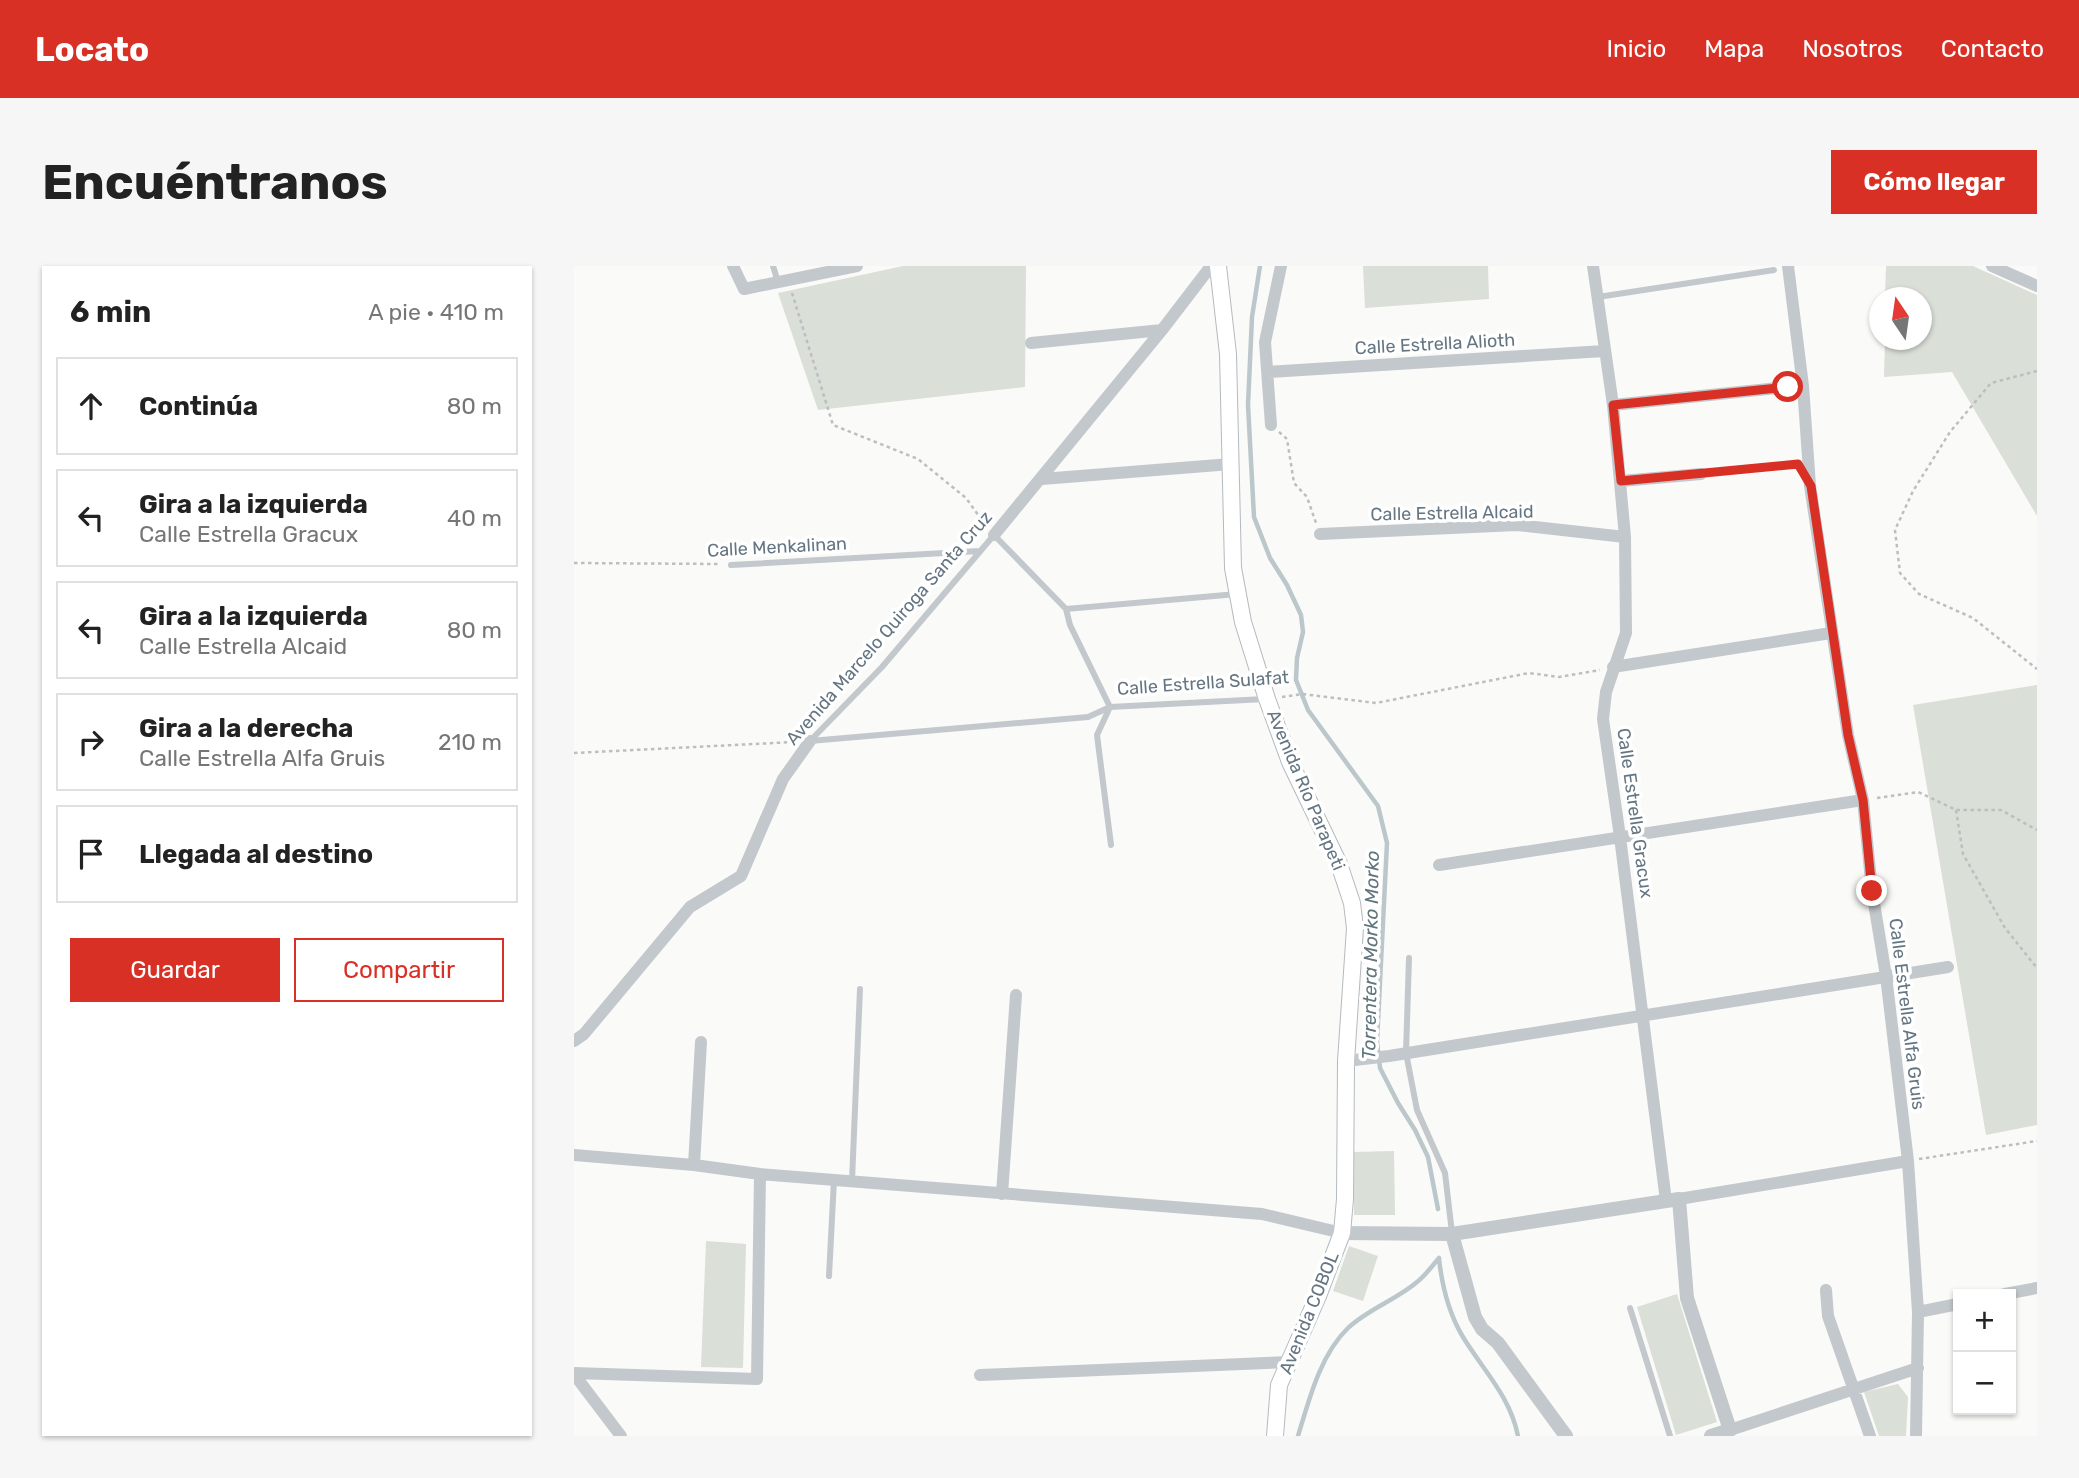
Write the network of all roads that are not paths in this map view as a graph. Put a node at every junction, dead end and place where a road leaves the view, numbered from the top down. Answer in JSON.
{"nodes":[{"id":1,"x":733,"y":266,"type":"edge"},
{"id":2,"x":773,"y":266,"type":"edge"},
{"id":3,"x":857,"y":266,"type":"edge"},
{"id":4,"x":1211,"y":266,"type":"edge"},
{"id":5,"x":1218,"y":266,"type":"edge"},
{"id":6,"x":1281,"y":266,"type":"edge"},
{"id":7,"x":1593,"y":266,"type":"edge"},
{"id":8,"x":1788,"y":266,"type":"edge"},
{"id":9,"x":1992,"y":266,"type":"edge"},
{"id":10,"x":1774,"y":270,"type":"dead end"},
{"id":11,"x":783,"y":281,"type":"junction"},
{"id":12,"x":2037,"y":286,"type":"edge"},
{"id":13,"x":1596,"y":297,"type":"junction"},
{"id":14,"x":1162,"y":330,"type":"junction"},
{"id":15,"x":1031,"y":343,"type":"dead end"},
{"id":16,"x":1604,"y":351,"type":"junction"},
{"id":17,"x":1268,"y":372,"type":"junction"},
{"id":18,"x":1788,"y":387,"type":"dead end"},
{"id":19,"x":1613,"y":405,"type":"junction"},
{"id":20,"x":1272,"y":425,"type":"road end"},
{"id":21,"x":1231,"y":464,"type":"junction"},
{"id":22,"x":1701,"y":474,"type":"road end"},
{"id":23,"x":1042,"y":479,"type":"junction"},
{"id":24,"x":1621,"y":481,"type":"junction"},
{"id":25,"x":1320,"y":534,"type":"road end"},
{"id":26,"x":994,"y":536,"type":"junction"},
{"id":27,"x":1625,"y":537,"type":"junction"},
{"id":28,"x":980,"y":551,"type":"junction"},
{"id":29,"x":731,"y":565,"type":"road end"},
{"id":30,"x":1237,"y":594,"type":"junction"},
{"id":31,"x":1066,"y":609,"type":"junction"},
{"id":32,"x":1831,"y":633,"type":"junction"},
{"id":33,"x":1613,"y":667,"type":"junction"},
{"id":34,"x":1267,"y":699,"type":"junction"},
{"id":35,"x":1110,"y":707,"type":"junction"},
{"id":36,"x":810,"y":741,"type":"junction"},
{"id":37,"x":1863,"y":800,"type":"junction"},
{"id":38,"x":1620,"y":837,"type":"junction"},
{"id":39,"x":1111,"y":845,"type":"dead end"},
{"id":40,"x":1439,"y":865,"type":"dead end"},
{"id":41,"x":1409,"y":958,"type":"dead end"},
{"id":42,"x":1948,"y":967,"type":"dead end"},
{"id":43,"x":1886,"y":976,"type":"junction"},
{"id":44,"x":860,"y":989,"type":"dead end"},
{"id":45,"x":1016,"y":995,"type":"dead end"},
{"id":46,"x":1643,"y":1015,"type":"junction"},
{"id":47,"x":574,"y":1041,"type":"edge"},
{"id":48,"x":701,"y":1042,"type":"dead end"},
{"id":49,"x":1406,"y":1053,"type":"junction"},
{"id":50,"x":1346,"y":1061,"type":"junction"},
{"id":51,"x":574,"y":1155,"type":"edge"},
{"id":52,"x":1908,"y":1161,"type":"junction"},
{"id":53,"x":694,"y":1165,"type":"junction"},
{"id":54,"x":760,"y":1174,"type":"junction"},
{"id":55,"x":834,"y":1180,"type":"junction"},
{"id":56,"x":852,"y":1181,"type":"junction"},
{"id":57,"x":1002,"y":1194,"type":"junction"},
{"id":58,"x":1673,"y":1200,"type":"junction"},
{"id":59,"x":1342,"y":1233,"type":"junction"},
{"id":60,"x":1452,"y":1234,"type":"junction"},
{"id":61,"x":829,"y":1276,"type":"dead end"},
{"id":62,"x":2037,"y":1288,"type":"edge"},
{"id":63,"x":1826,"y":1290,"type":"dead end"},
{"id":64,"x":2016,"y":1292,"type":"edge"},
{"id":65,"x":1953,"y":1305,"type":"edge"},
{"id":66,"x":1630,"y":1308,"type":"dead end"},
{"id":67,"x":1918,"y":1312,"type":"junction"},
{"id":68,"x":1290,"y":1362,"type":"junction"},
{"id":69,"x":1918,"y":1368,"type":"junction"},
{"id":70,"x":574,"y":1374,"type":"edge"},
{"id":71,"x":980,"y":1375,"type":"dead end"},
{"id":72,"x":1853,"y":1389,"type":"junction"},
{"id":73,"x":1730,"y":1430,"type":"junction"},
{"id":74,"x":621,"y":1436,"type":"edge"},
{"id":75,"x":1275,"y":1436,"type":"edge"},
{"id":76,"x":1566,"y":1436,"type":"edge"},
{"id":77,"x":1670,"y":1436,"type":"edge"},
{"id":78,"x":1711,"y":1436,"type":"edge"},
{"id":79,"x":1870,"y":1436,"type":"edge"},
{"id":80,"x":1916,"y":1436,"type":"edge"}],
"edges":[{"from":1,"to":11,"type":"street"},
{"from":2,"to":11,"type":"lane"},
{"from":3,"to":11,"type":"street"},
{"from":4,"to":14,"type":"street","name":"Avenida Marcelo Quiroga Santa Cruz"},
{"from":5,"to":21,"type":"main road","name":"Avenida Río Parapeti"},
{"from":6,"to":17,"type":"street"},
{"from":7,"to":13,"type":"street","name":"Calle Estrella Gracux"},
{"from":8,"to":32,"type":"street","name":"Calle Estrella Alfa Gruis"},
{"from":9,"to":12,"type":"street"},
{"from":10,"to":13,"type":"lane"},
{"from":13,"to":16,"type":"street","name":"Calle Estrella Gracux"},
{"from":14,"to":15,"type":"street"},
{"from":14,"to":23,"type":"street","name":"Avenida Marcelo Quiroga Santa Cruz"},
{"from":16,"to":17,"type":"street","name":"Calle Estrella Alioth"},
{"from":16,"to":19,"type":"street","name":"Calle Estrella Gracux"},
{"from":17,"to":20,"type":"street"},
{"from":18,"to":19,"type":"street"},
{"from":19,"to":24,"type":"street","name":"Calle Estrella Gracux"},
{"from":21,"to":23,"type":"street"},
{"from":21,"to":30,"type":"main road","name":"Avenida Río Parapeti"},
{"from":22,"to":24,"type":"street"},
{"from":23,"to":26,"type":"street","name":"Avenida Marcelo Quiroga Santa Cruz"},
{"from":24,"to":27,"type":"street","name":"Calle Estrella Gracux"},
{"from":25,"to":27,"type":"street","name":"Calle Estrella Alcaid"},
{"from":26,"to":28,"type":"lane","name":"Avenida Marcelo Quiroga Santa Cruz"},
{"from":26,"to":31,"type":"lane"},
{"from":27,"to":33,"type":"street","name":"Calle Estrella Gracux"},
{"from":28,"to":29,"type":"lane","name":"Calle Menkalinan"},
{"from":28,"to":36,"type":"lane","name":"Avenida Marcelo Quiroga Santa Cruz"},
{"from":30,"to":31,"type":"lane"},
{"from":30,"to":34,"type":"main road","name":"Avenida Río Parapeti"},
{"from":31,"to":35,"type":"lane"},
{"from":32,"to":33,"type":"street"},
{"from":32,"to":37,"type":"street","name":"Calle Estrella Alfa Gruis"},
{"from":33,"to":38,"type":"street","name":"Calle Estrella Gracux"},
{"from":34,"to":35,"type":"lane","name":"Calle Estrella Sulafat"},
{"from":34,"to":50,"type":"main road","name":"Avenida Río Parapeti"},
{"from":35,"to":36,"type":"lane","name":"Calle Estrella Sulafat"},
{"from":35,"to":39,"type":"lane"},
{"from":36,"to":47,"type":"street","name":"Avenida Marcelo Quiroga Santa Cruz"},
{"from":37,"to":38,"type":"street"},
{"from":37,"to":43,"type":"street","name":"Calle Estrella Alfa Gruis"},
{"from":38,"to":40,"type":"street"},
{"from":38,"to":46,"type":"street","name":"Calle Estrella Gracux"},
{"from":41,"to":49,"type":"lane"},
{"from":42,"to":43,"type":"street"},
{"from":43,"to":46,"type":"street"},
{"from":43,"to":52,"type":"street","name":"Calle Estrella Alfa Gruis"},
{"from":44,"to":56,"type":"lane"},
{"from":45,"to":57,"type":"street"},
{"from":46,"to":49,"type":"street"},
{"from":46,"to":58,"type":"street","name":"Calle Estrella Gracux"},
{"from":48,"to":53,"type":"street"},
{"from":49,"to":50,"type":"street"},
{"from":49,"to":60,"type":"lane"},
{"from":50,"to":59,"type":"main road","name":"Avenida Río Parapeti"},
{"from":51,"to":53,"type":"street"},
{"from":52,"to":58,"type":"street"},
{"from":52,"to":67,"type":"street","name":"Calle Estrella Alfa Gruis"},
{"from":53,"to":54,"type":"street"},
{"from":54,"to":55,"type":"street"},
{"from":54,"to":70,"type":"street"},
{"from":55,"to":56,"type":"street"},
{"from":55,"to":61,"type":"lane"},
{"from":56,"to":57,"type":"street"},
{"from":57,"to":59,"type":"street"},
{"from":58,"to":60,"type":"street"},
{"from":58,"to":73,"type":"street","name":"Calle Estrella Gracux"},
{"from":59,"to":60,"type":"street"},
{"from":59,"to":68,"type":"main road","name":"Avenida COBOL"},
{"from":60,"to":76,"type":"street"},
{"from":62,"to":64,"type":"street"},
{"from":63,"to":72,"type":"street"},
{"from":65,"to":67,"type":"street"},
{"from":66,"to":77,"type":"lane"},
{"from":67,"to":69,"type":"street","name":"Calle Estrella Alfa Gruis"},
{"from":68,"to":71,"type":"street"},
{"from":68,"to":75,"type":"main road","name":"Avenida COBOL"},
{"from":69,"to":72,"type":"street"},
{"from":69,"to":80,"type":"street","name":"Calle Estrella Alfa Gruis"},
{"from":70,"to":74,"type":"street"},
{"from":72,"to":73,"type":"street"},
{"from":72,"to":79,"type":"street"},
{"from":73,"to":78,"type":"street"}]}
